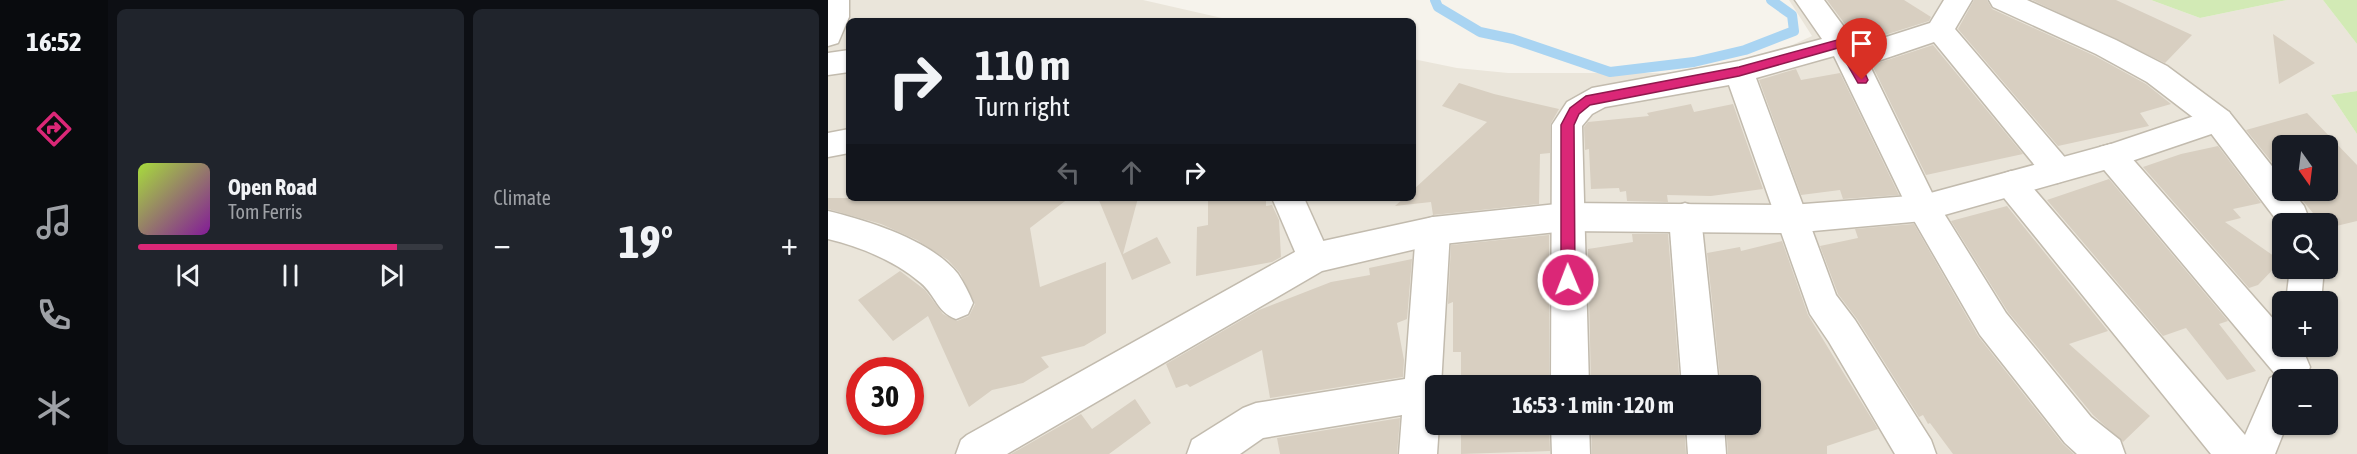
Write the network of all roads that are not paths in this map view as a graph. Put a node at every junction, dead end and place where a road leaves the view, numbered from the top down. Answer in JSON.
{"nodes":[{"id":1,"x":835,"y":0,"type":"edge"},
{"id":2,"x":1809,"y":0,"type":"edge"},
{"id":3,"x":1958,"y":0,"type":"edge"},
{"id":4,"x":2003,"y":0,"type":"edge"},
{"id":5,"x":1940,"y":30,"type":"junction"},
{"id":6,"x":828,"y":36,"type":"edge"},
{"id":7,"x":1847,"y":51,"type":"junction"},
{"id":8,"x":846,"y":61,"type":"edge"},
{"id":9,"x":828,"y":64,"type":"edge"},
{"id":10,"x":1739,"y":72,"type":"junction"},
{"id":11,"x":2218,"y":120,"type":"junction"},
{"id":12,"x":846,"y":142,"type":"edge"},
{"id":13,"x":828,"y":145,"type":"edge"},
{"id":14,"x":2111,"y":156,"type":"junction"},
{"id":15,"x":2057,"y":170,"type":"junction"},
{"id":16,"x":2011,"y":184,"type":"junction"},
{"id":17,"x":1289,"y":201,"type":"edge"},
{"id":18,"x":1923,"y":208,"type":"junction"},
{"id":19,"x":2290,"y":213,"type":"edge"},
{"id":20,"x":1566,"y":217,"type":"junction"},
{"id":21,"x":1685,"y":217,"type":"junction"},
{"id":22,"x":1791,"y":219,"type":"junction"},
{"id":23,"x":828,"y":225,"type":"edge"},
{"id":24,"x":1433,"y":231,"type":"junction"},
{"id":25,"x":1314,"y":258,"type":"junction"},
{"id":26,"x":956,"y":303,"type":"dead end"},
{"id":27,"x":2288,"y":369,"type":"edge"},
{"id":28,"x":1570,"y":375,"type":"edge"},
{"id":29,"x":1700,"y":375,"type":"edge"},
{"id":30,"x":1424,"y":394,"type":"junction"},
{"id":31,"x":2272,"y":415,"type":"edge"},
{"id":32,"x":1570,"y":435,"type":"edge"},
{"id":33,"x":1706,"y":435,"type":"edge"},
{"id":34,"x":1914,"y":453,"type":"edge"},
{"id":35,"x":975,"y":454,"type":"edge"},
{"id":36,"x":1206,"y":454,"type":"edge"},
{"id":37,"x":1418,"y":454,"type":"edge"},
{"id":38,"x":1571,"y":454,"type":"edge"},
{"id":39,"x":1707,"y":454,"type":"edge"},
{"id":40,"x":2106,"y":454,"type":"edge"},
{"id":41,"x":2236,"y":454,"type":"edge"},
{"id":42,"x":2256,"y":454,"type":"edge"}],
"edges":[{"from":1,"to":6,"type":"street"},
{"from":2,"to":7,"type":"street"},
{"from":3,"to":5,"type":"street"},
{"from":4,"to":11,"type":"street"},
{"from":5,"to":7,"type":"street"},
{"from":5,"to":15,"type":"street"},
{"from":7,"to":10,"type":"street"},
{"from":7,"to":18,"type":"street"},
{"from":8,"to":9,"type":"street"},
{"from":10,"to":20,"type":"street"},
{"from":10,"to":22,"type":"street"},
{"from":11,"to":14,"type":"street"},
{"from":11,"to":19,"type":"street"},
{"from":12,"to":13,"type":"street"},
{"from":14,"to":15,"type":"street"},
{"from":14,"to":27,"type":"street"},
{"from":15,"to":16,"type":"street"},
{"from":16,"to":18,"type":"street"},
{"from":16,"to":41,"type":"street"},
{"from":17,"to":25,"type":"street"},
{"from":18,"to":22,"type":"street"},
{"from":18,"to":40,"type":"street"},
{"from":20,"to":21,"type":"street"},
{"from":20,"to":24,"type":"street"},
{"from":20,"to":28,"type":"street"},
{"from":21,"to":22,"type":"street"},
{"from":21,"to":29,"type":"street"},
{"from":22,"to":34,"type":"street"},
{"from":23,"to":26,"type":"street"},
{"from":24,"to":25,"type":"street"},
{"from":24,"to":30,"type":"street"},
{"from":25,"to":35,"type":"street"},
{"from":30,"to":36,"type":"street"},
{"from":30,"to":37,"type":"street"},
{"from":31,"to":42,"type":"street"},
{"from":32,"to":38,"type":"street"},
{"from":33,"to":39,"type":"street"}]}
